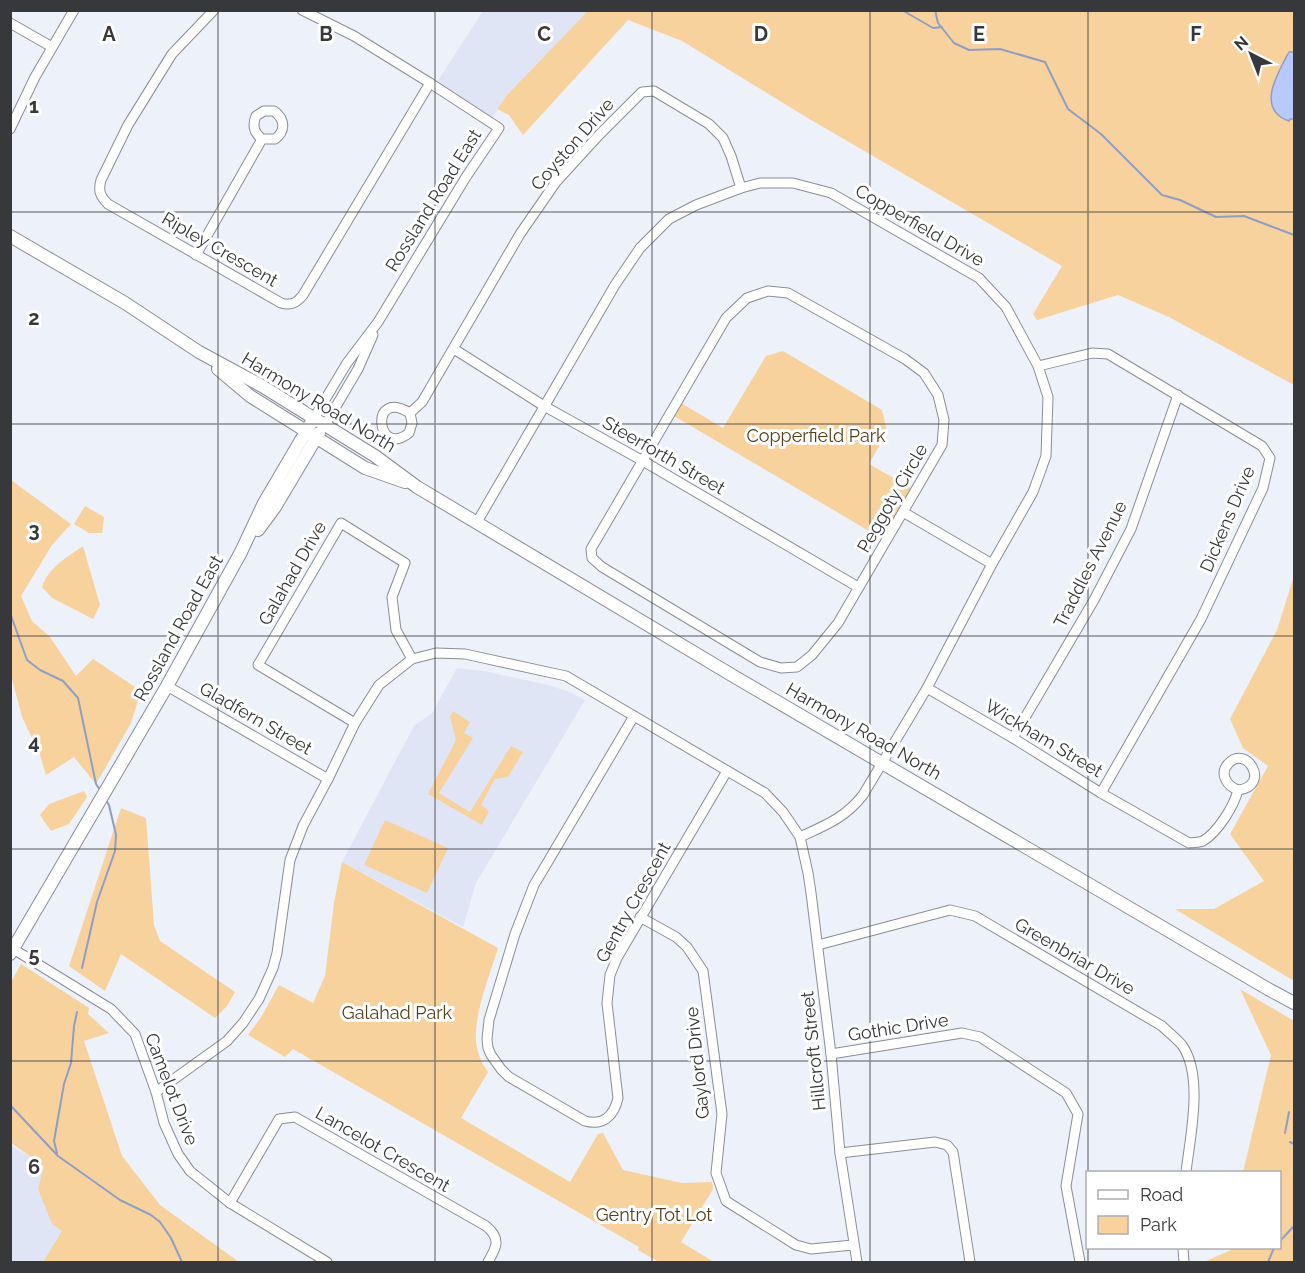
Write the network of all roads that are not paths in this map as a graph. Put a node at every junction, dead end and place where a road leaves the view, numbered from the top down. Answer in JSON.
{"nodes":[{"id":1,"x":74,"y":10,"type":"edge"},
{"id":2,"x":214,"y":10,"type":"edge"},
{"id":3,"x":302,"y":10,"type":"edge"},
{"id":4,"x":10,"y":23,"type":"edge"},
{"id":5,"x":52,"y":47,"type":"junction"},
{"id":6,"x":430,"y":83,"type":"junction"},
{"id":7,"x":10,"y":129,"type":"edge"},
{"id":8,"x":262,"y":139,"type":"dead end"},
{"id":9,"x":741,"y":188,"type":"junction"},
{"id":10,"x":10,"y":236,"type":"edge"},
{"id":11,"x":196,"y":255,"type":"junction"},
{"id":12,"x":454,"y":349,"type":"junction"},
{"id":13,"x":199,"y":352,"type":"junction"},
{"id":14,"x":1038,"y":366,"type":"junction"},
{"id":15,"x":1178,"y":396,"type":"junction"},
{"id":16,"x":544,"y":406,"type":"junction"},
{"id":17,"x":410,"y":413,"type":"dead end"},
{"id":18,"x":319,"y":422,"type":"junction"},
{"id":19,"x":311,"y":434,"type":"junction"},
{"id":20,"x":643,"y":461,"type":"junction"},
{"id":21,"x":417,"y":487,"type":"junction"},
{"id":22,"x":903,"y":512,"type":"junction"},
{"id":23,"x":477,"y":522,"type":"junction"},
{"id":24,"x":992,"y":564,"type":"junction"},
{"id":25,"x":858,"y":587,"type":"junction"},
{"id":26,"x":412,"y":659,"type":"junction"},
{"id":27,"x":167,"y":686,"type":"junction"},
{"id":28,"x":927,"y":688,"type":"junction"},
{"id":29,"x":634,"y":716,"type":"junction"},
{"id":30,"x":355,"y":723,"type":"junction"},
{"id":31,"x":1013,"y":738,"type":"junction"},
{"id":32,"x":883,"y":763,"type":"junction"},
{"id":33,"x":727,"y":771,"type":"junction"},
{"id":34,"x":328,"y":779,"type":"junction"},
{"id":35,"x":1238,"y":790,"type":"dead end"},
{"id":36,"x":1101,"y":793,"type":"junction"},
{"id":37,"x":800,"y":837,"type":"junction"},
{"id":38,"x":640,"y":916,"type":"junction"},
{"id":39,"x":818,"y":945,"type":"junction"},
{"id":40,"x":11,"y":950,"type":"edge"},
{"id":41,"x":1294,"y":1003,"type":"edge"},
{"id":42,"x":831,"y":1054,"type":"junction"},
{"id":43,"x":156,"y":1092,"type":"junction"},
{"id":44,"x":840,"y":1153,"type":"junction"},
{"id":45,"x":1186,"y":1171,"type":"edge"},
{"id":46,"x":230,"y":1203,"type":"junction"},
{"id":47,"x":853,"y":1245,"type":"junction"},
{"id":48,"x":327,"y":1263,"type":"edge"},
{"id":49,"x":488,"y":1263,"type":"edge"},
{"id":50,"x":856,"y":1263,"type":"edge"},
{"id":51,"x":970,"y":1263,"type":"edge"},
{"id":52,"x":1080,"y":1263,"type":"edge"}],
"edges":[{"from":1,"to":5,"type":"street"},
{"from":2,"to":11,"type":"street","name":"Ripley Crescent"},
{"from":3,"to":6,"type":"street"},
{"from":4,"to":5,"type":"street"},
{"from":5,"to":7,"type":"street"},
{"from":6,"to":11,"type":"street","name":"Ripley Crescent"},
{"from":6,"to":18,"type":"street","name":"Rossland Road East"},
{"from":8,"to":11,"type":"street"},
{"from":9,"to":12,"type":"street","name":"Coyston Drive"},
{"from":9,"to":14,"type":"street","name":"Copperfield Drive"},
{"from":9,"to":16,"type":"street","name":"Copperfield Drive"},
{"from":10,"to":13,"type":"main road","name":"Harmony Road North"},
{"from":12,"to":16,"type":"street","name":"Steerforth Street"},
{"from":12,"to":17,"type":"street","name":"Coyston Drive"},
{"from":13,"to":18,"type":"main road","name":"Harmony Road North"},
{"from":13,"to":19,"type":"main road","name":"Harmony Road North"},
{"from":14,"to":15,"type":"street","name":"Dickens Drive"},
{"from":14,"to":24,"type":"street","name":"Copperfield Drive"},
{"from":15,"to":31,"type":"street","name":"Traddles Avenue"},
{"from":15,"to":36,"type":"street","name":"Dickens Drive"},
{"from":16,"to":20,"type":"street","name":"Steerforth Street"},
{"from":16,"to":23,"type":"street","name":"Copperfield Drive"},
{"from":18,"to":19,"type":"main road","name":"Rossland Road East"},
{"from":18,"to":21,"type":"main road","name":"Harmony Road North"},
{"from":19,"to":21,"type":"main road","name":"Harmony Road North"},
{"from":19,"to":27,"type":"main road","name":"Rossland Road East"},
{"from":20,"to":22,"type":"street","name":"Peggoty Circle"},
{"from":20,"to":25,"type":"street","name":"Steerforth Street"},
{"from":20,"to":25,"type":"street","name":"Peggoty Circle"},
{"from":21,"to":23,"type":"main road","name":"Harmony Road North"},
{"from":22,"to":24,"type":"street"},
{"from":22,"to":25,"type":"street","name":"Peggoty Circle"},
{"from":23,"to":32,"type":"main road","name":"Harmony Road North"},
{"from":24,"to":28,"type":"street","name":"Copperfield Drive"},
{"from":26,"to":29,"type":"street"},
{"from":26,"to":30,"type":"street"},
{"from":26,"to":30,"type":"street","name":"Galahad Drive"},
{"from":27,"to":34,"type":"street","name":"Gladfern Street"},
{"from":27,"to":40,"type":"main road","name":"Rossland Road East"},
{"from":28,"to":31,"type":"street","name":"Wickham Street"},
{"from":28,"to":32,"type":"street","name":"Copperfield Drive"},
{"from":29,"to":33,"type":"street"},
{"from":29,"to":38,"type":"street","name":"Gentry Crescent"},
{"from":30,"to":34,"type":"street"},
{"from":31,"to":36,"type":"street","name":"Wickham Street"},
{"from":32,"to":37,"type":"street","name":"Copperfield Drive"},
{"from":32,"to":41,"type":"main road","name":"Harmony Road North"},
{"from":33,"to":37,"type":"street"},
{"from":33,"to":38,"type":"street","name":"Gentry Crescent"},
{"from":34,"to":43,"type":"street"},
{"from":35,"to":36,"type":"street","name":"Wickham Street"},
{"from":37,"to":39,"type":"street","name":"Hillcroft Street"},
{"from":38,"to":47,"type":"street","name":"Gaylord Drive"},
{"from":39,"to":42,"type":"street","name":"Hillcroft Street"},
{"from":39,"to":45,"type":"street","name":"Greenbriar Drive"},
{"from":40,"to":43,"type":"street","name":"Camelot Drive"},
{"from":42,"to":44,"type":"street","name":"Hillcroft Street"},
{"from":42,"to":52,"type":"street","name":"Gothic Drive"},
{"from":43,"to":46,"type":"street","name":"Camelot Drive"},
{"from":44,"to":47,"type":"street","name":"Hillcroft Street"},
{"from":44,"to":51,"type":"street"},
{"from":46,"to":48,"type":"street","name":"Camelot Drive"},
{"from":46,"to":49,"type":"street","name":"Lancelot Crescent"},
{"from":47,"to":50,"type":"street","name":"Hillcroft Street"}]}
